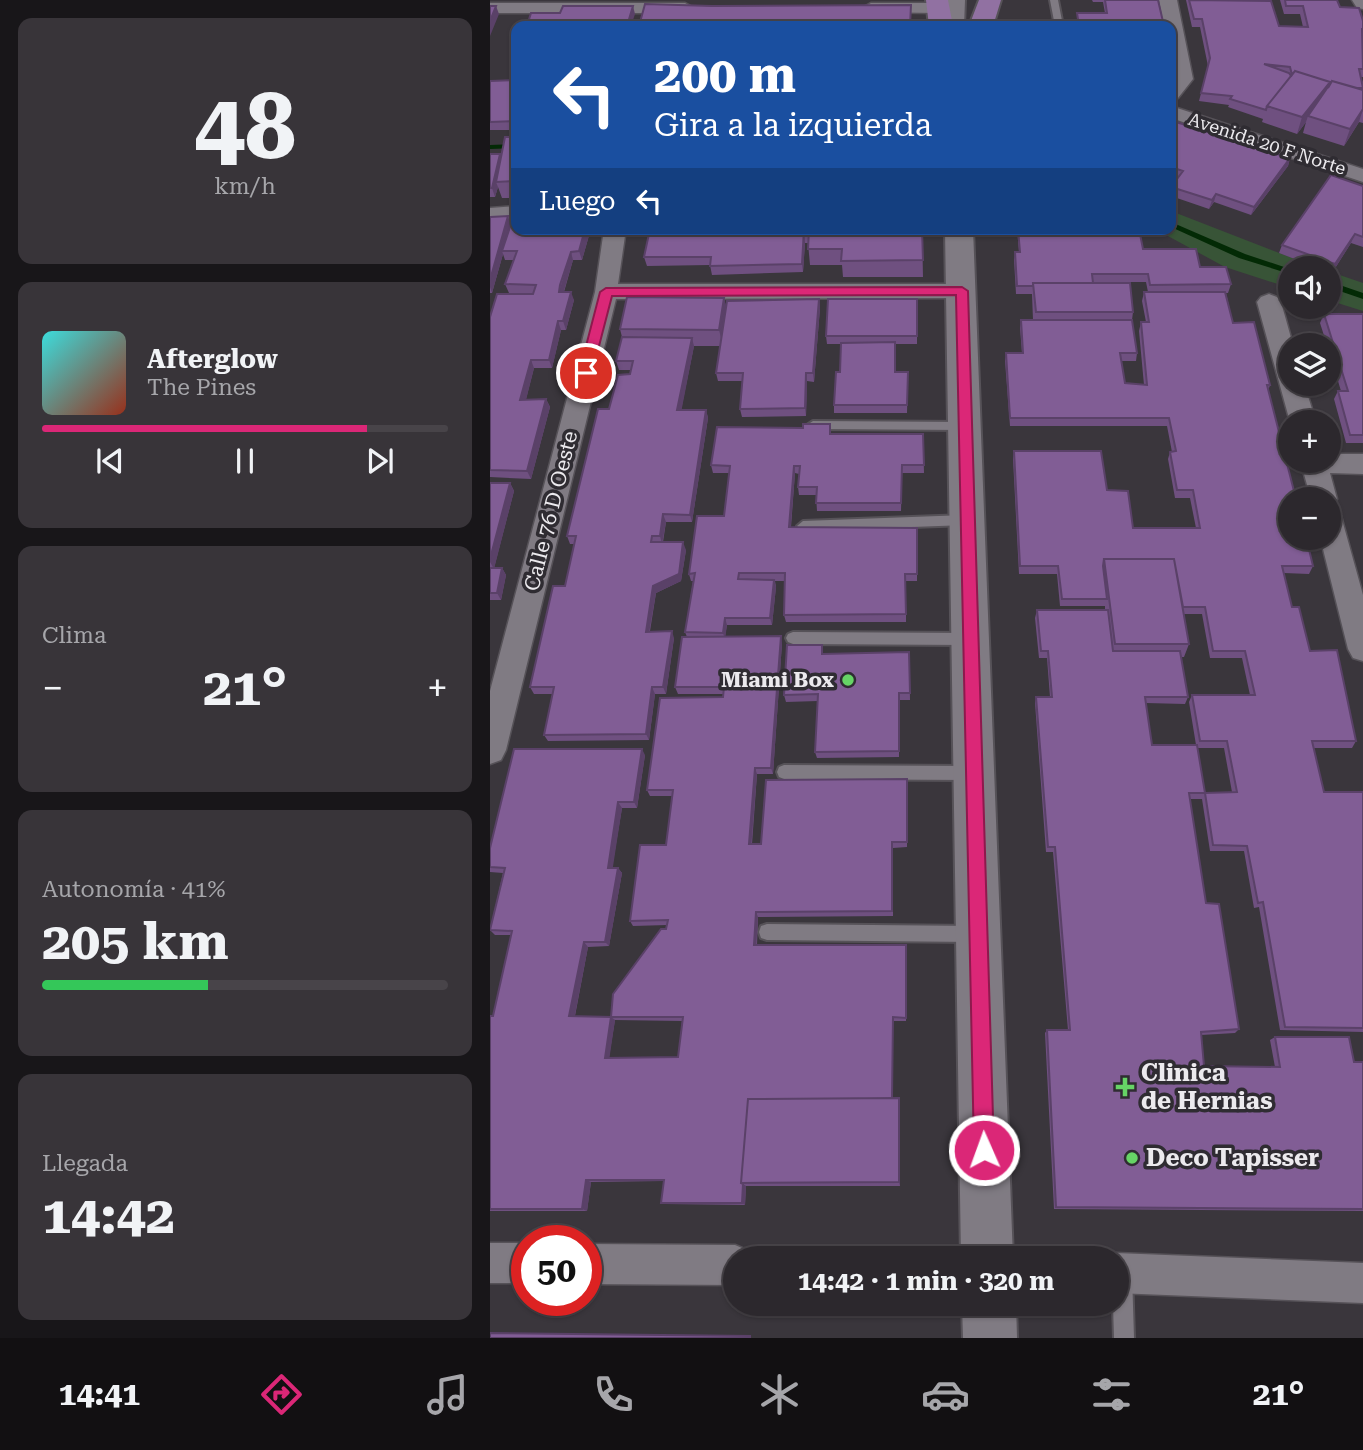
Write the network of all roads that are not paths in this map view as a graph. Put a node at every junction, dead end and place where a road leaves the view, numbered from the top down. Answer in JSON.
{"nodes":[{"id":1,"x":1054,"y":0,"type":"edge"},
{"id":2,"x":1168,"y":0,"type":"edge"},
{"id":3,"x":490,"y":8,"type":"edge"},
{"id":4,"x":705,"y":8,"type":"edge"},
{"id":5,"x":849,"y":8,"type":"edge"},
{"id":6,"x":962,"y":11,"type":"edge"},
{"id":7,"x":1058,"y":21,"type":"edge"},
{"id":8,"x":1172,"y":21,"type":"edge"},
{"id":9,"x":1176,"y":42,"type":"edge"},
{"id":10,"x":1176,"y":88,"type":"edge"},
{"id":11,"x":1176,"y":114,"type":"edge"},
{"id":12,"x":1362,"y":174,"type":"edge"},
{"id":13,"x":511,"y":214,"type":"edge"},
{"id":14,"x":490,"y":215,"type":"edge"},
{"id":15,"x":614,"y":235,"type":"edge"},
{"id":16,"x":959,"y":235,"type":"edge"},
{"id":17,"x":962,"y":291,"type":"junction"},
{"id":18,"x":606,"y":292,"type":"junction"},
{"id":19,"x":1269,"y":302,"type":"dead end"},
{"id":20,"x":1278,"y":334,"type":"edge"},
{"id":21,"x":813,"y":425,"type":"edge"},
{"id":22,"x":965,"y":426,"type":"junction"},
{"id":23,"x":1341,"y":463,"type":"edge"},
{"id":24,"x":1363,"y":464,"type":"edge"},
{"id":25,"x":967,"y":520,"type":"junction"},
{"id":26,"x":803,"y":526,"type":"edge"},
{"id":27,"x":1337,"y":550,"type":"edge"},
{"id":28,"x":793,"y":638,"type":"dead end"},
{"id":29,"x":970,"y":639,"type":"junction"},
{"id":30,"x":1363,"y":649,"type":"edge"},
{"id":31,"x":490,"y":750,"type":"edge"},
{"id":32,"x":784,"y":772,"type":"dead end"},
{"id":33,"x":974,"y":773,"type":"junction"},
{"id":34,"x":766,"y":932,"type":"dead end"},
{"id":35,"x":978,"y":934,"type":"junction"},
{"id":36,"x":988,"y":1246,"type":"edge"},
{"id":37,"x":490,"y":1263,"type":"edge"},
{"id":38,"x":511,"y":1263,"type":"edge"},
{"id":39,"x":602,"y":1264,"type":"edge"},
{"id":40,"x":723,"y":1265,"type":"edge"},
{"id":41,"x":1129,"y":1273,"type":"edge"},
{"id":42,"x":1363,"y":1283,"type":"edge"},
{"id":43,"x":989,"y":1316,"type":"edge"},
{"id":44,"x":1122,"y":1316,"type":"edge"},
{"id":45,"x":990,"y":1338,"type":"edge"},
{"id":46,"x":1124,"y":1338,"type":"edge"}],
"edges":[{"from":1,"to":7,"type":"lane"},
{"from":2,"to":8,"type":"street"},
{"from":3,"to":4,"type":"street"},
{"from":5,"to":6,"type":"street"},
{"from":9,"to":10,"type":"street"},
{"from":11,"to":12,"type":"street","name":"Avenida 20 F Norte"},
{"from":13,"to":14,"type":"street"},
{"from":15,"to":18,"type":"street","name":"Calle 76 D Oeste"},
{"from":16,"to":17,"type":"main road"},
{"from":17,"to":18,"type":"street"},
{"from":17,"to":22,"type":"main road"},
{"from":18,"to":31,"type":"street","name":"Calle 76 D Oeste"},
{"from":19,"to":20,"type":"street"},
{"from":21,"to":22,"type":"lane"},
{"from":22,"to":25,"type":"main road"},
{"from":23,"to":24,"type":"street"},
{"from":25,"to":26,"type":"lane"},
{"from":25,"to":29,"type":"main road"},
{"from":27,"to":30,"type":"street"},
{"from":28,"to":29,"type":"lane"},
{"from":29,"to":33,"type":"main road"},
{"from":32,"to":33,"type":"lane"},
{"from":33,"to":35,"type":"main road"},
{"from":34,"to":35,"type":"lane"},
{"from":35,"to":36,"type":"main road"},
{"from":37,"to":38,"type":"street"},
{"from":39,"to":40,"type":"street"},
{"from":41,"to":42,"type":"street"},
{"from":43,"to":45,"type":"main road"},
{"from":44,"to":46,"type":"lane"}]}
